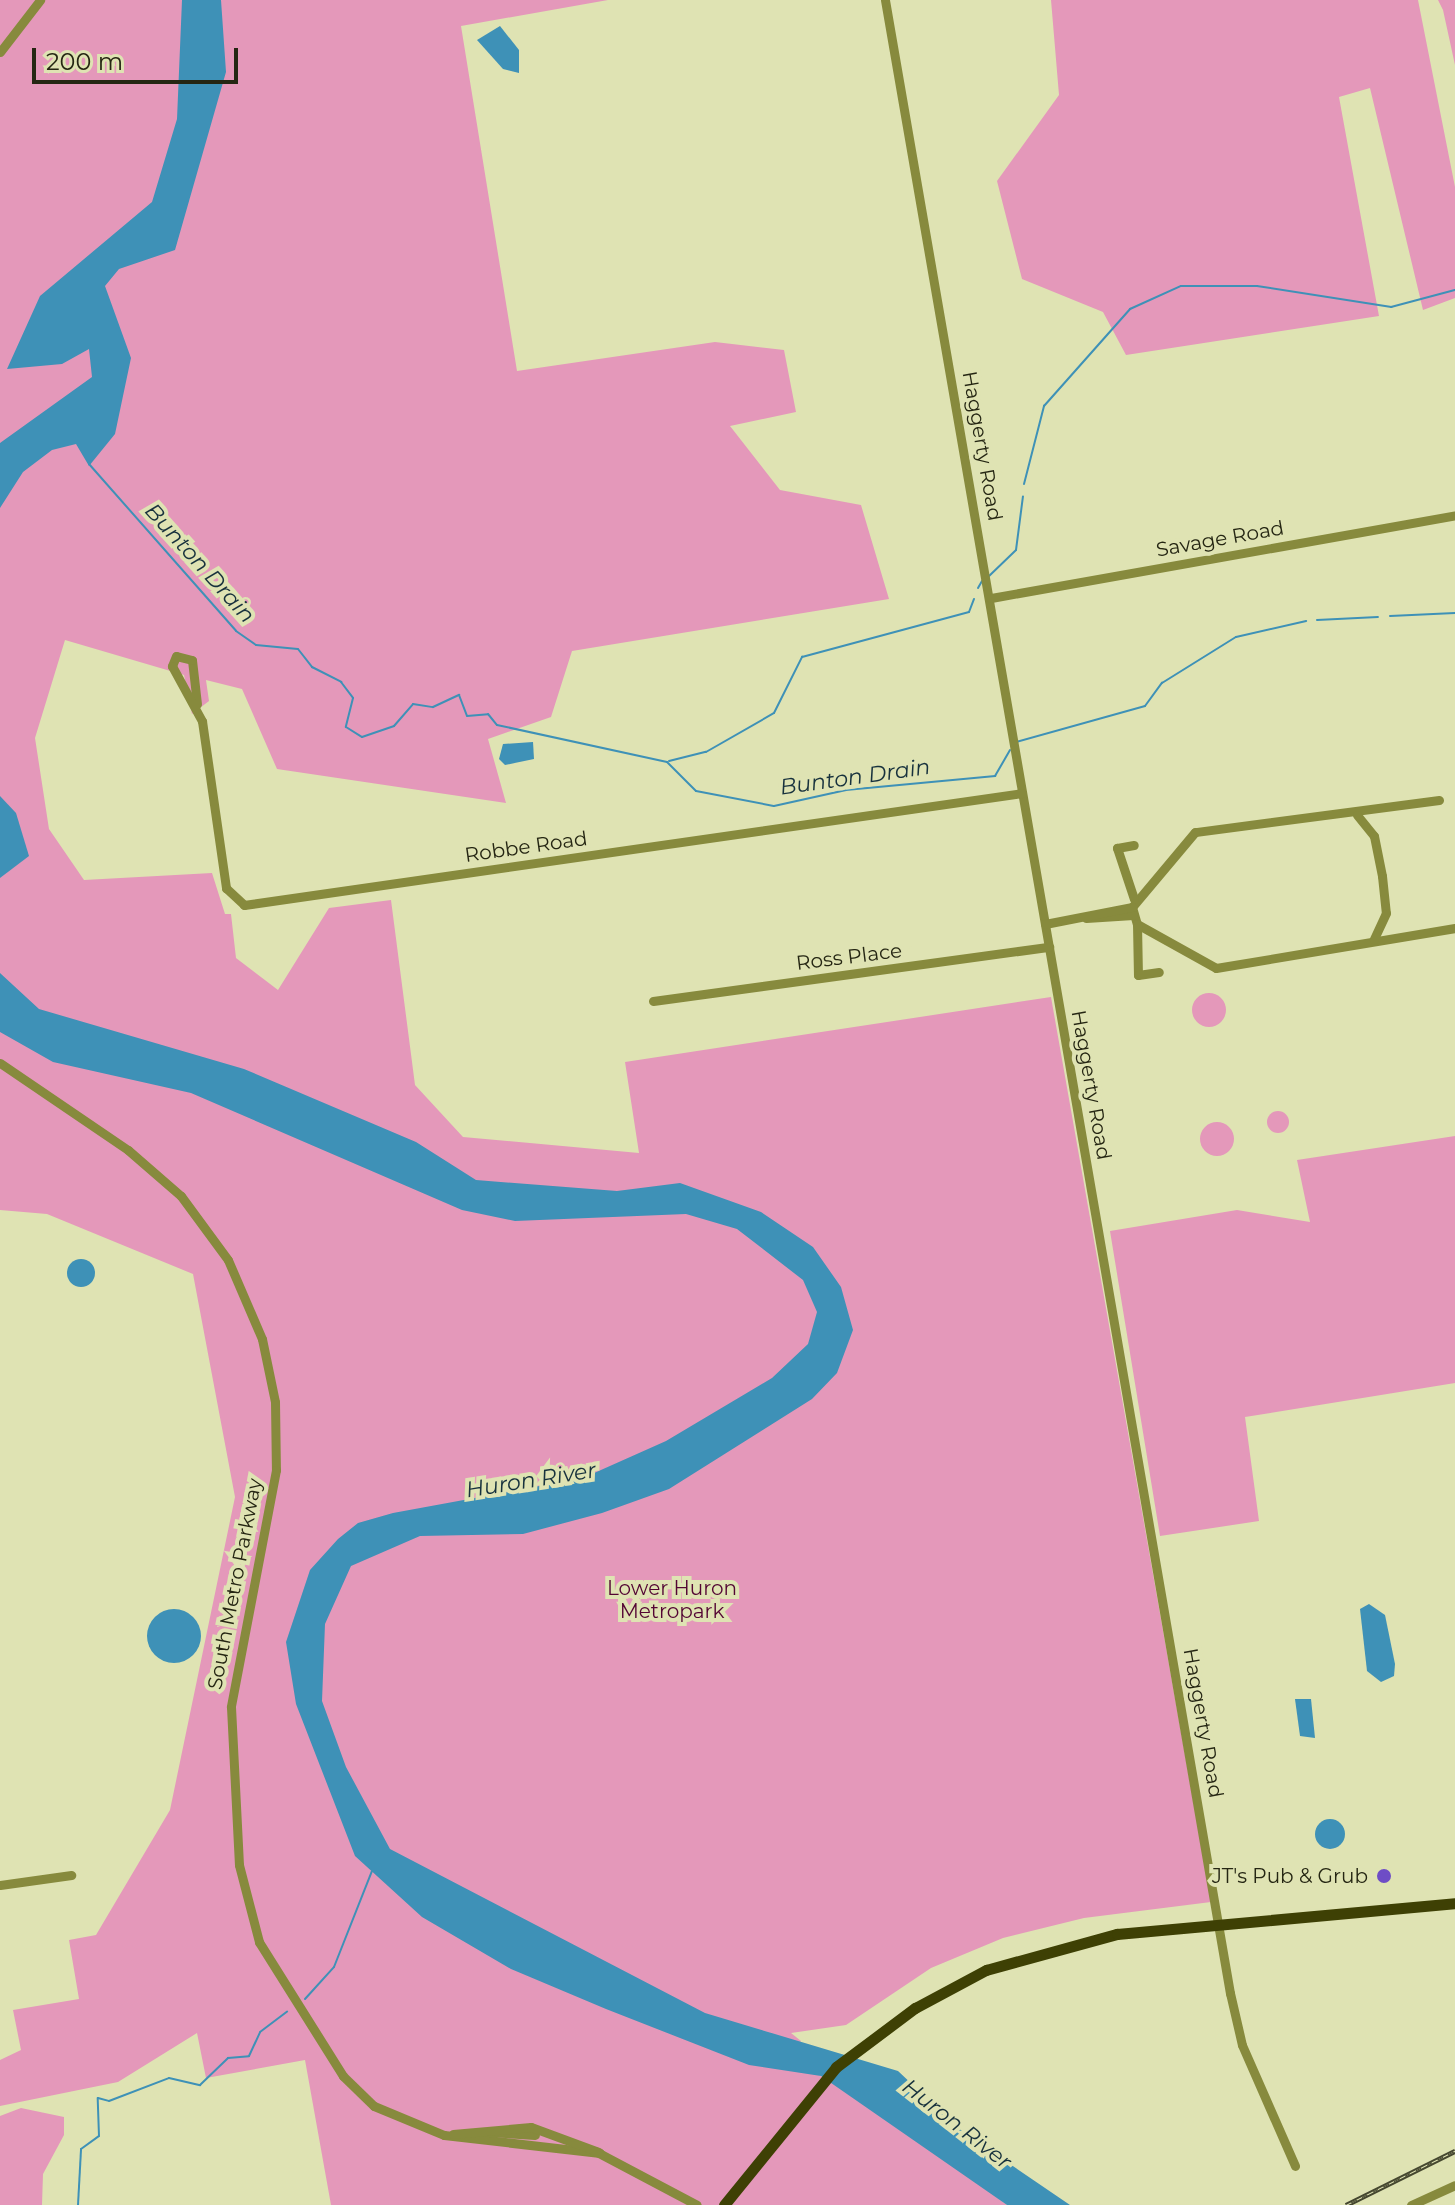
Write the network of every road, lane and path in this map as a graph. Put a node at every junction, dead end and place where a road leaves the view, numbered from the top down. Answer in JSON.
{"nodes":[{"id":1,"x":40,"y":0,"type":"edge"},
{"id":2,"x":885,"y":0,"type":"edge"},
{"id":3,"x":0,"y":52,"type":"edge"},
{"id":4,"x":1455,"y":515,"type":"edge"},
{"id":5,"x":991,"y":598,"type":"junction"},
{"id":6,"x":197,"y":704,"type":"junction"},
{"id":7,"x":1022,"y":793,"type":"junction"},
{"id":8,"x":1439,"y":800,"type":"dead end"},
{"id":9,"x":1357,"y":815,"type":"junction"},
{"id":10,"x":1134,"y":845,"type":"dead end"},
{"id":11,"x":1134,"y":911,"type":"junction"},
{"id":12,"x":1045,"y":924,"type":"junction"},
{"id":13,"x":1455,"y":928,"type":"edge"},
{"id":14,"x":1374,"y":939,"type":"junction"},
{"id":15,"x":1049,"y":947,"type":"junction"},
{"id":16,"x":1159,"y":972,"type":"dead end"},
{"id":17,"x":653,"y":1001,"type":"dead end"},
{"id":18,"x":0,"y":1063,"type":"edge"},
{"id":19,"x":71,"y":1875,"type":"dead end"},
{"id":20,"x":0,"y":1885,"type":"edge"},
{"id":21,"x":1455,"y":1903,"type":"edge"},
{"id":22,"x":1219,"y":1923,"type":"junction"},
{"id":23,"x":1295,"y":2166,"type":"dead end"},
{"id":24,"x":1455,"y":2185,"type":"edge"},
{"id":25,"x":697,"y":2205,"type":"edge"},
{"id":26,"x":724,"y":2205,"type":"edge"},
{"id":27,"x":1411,"y":2205,"type":"edge"}],
"edges":[{"from":1,"to":3,"type":"street"},
{"from":2,"to":5,"type":"street","name":"Haggerty Road"},
{"from":4,"to":5,"type":"street","name":"Savage Road"},
{"from":5,"to":7,"type":"street","name":"Haggerty Road"},
{"from":6,"to":6,"type":"street","name":"Robbe Road"},
{"from":6,"to":7,"type":"street","name":"Robbe Road"},
{"from":7,"to":12,"type":"street","name":"Haggerty Road"},
{"from":8,"to":9,"type":"street"},
{"from":9,"to":11,"type":"street"},
{"from":9,"to":14,"type":"street"},
{"from":10,"to":11,"type":"street"},
{"from":11,"to":12,"type":"street"},
{"from":11,"to":14,"type":"street"},
{"from":11,"to":16,"type":"street"},
{"from":12,"to":15,"type":"street","name":"Haggerty Road"},
{"from":13,"to":14,"type":"street"},
{"from":15,"to":17,"type":"street","name":"Ross Place"},
{"from":15,"to":22,"type":"street","name":"Haggerty Road"},
{"from":18,"to":25,"type":"street","name":"South Metro Parkway"},
{"from":19,"to":20,"type":"street"},
{"from":21,"to":22,"type":"main road"},
{"from":22,"to":23,"type":"street","name":"Haggerty Road"},
{"from":22,"to":26,"type":"main road"},
{"from":24,"to":27,"type":"street"}]}
